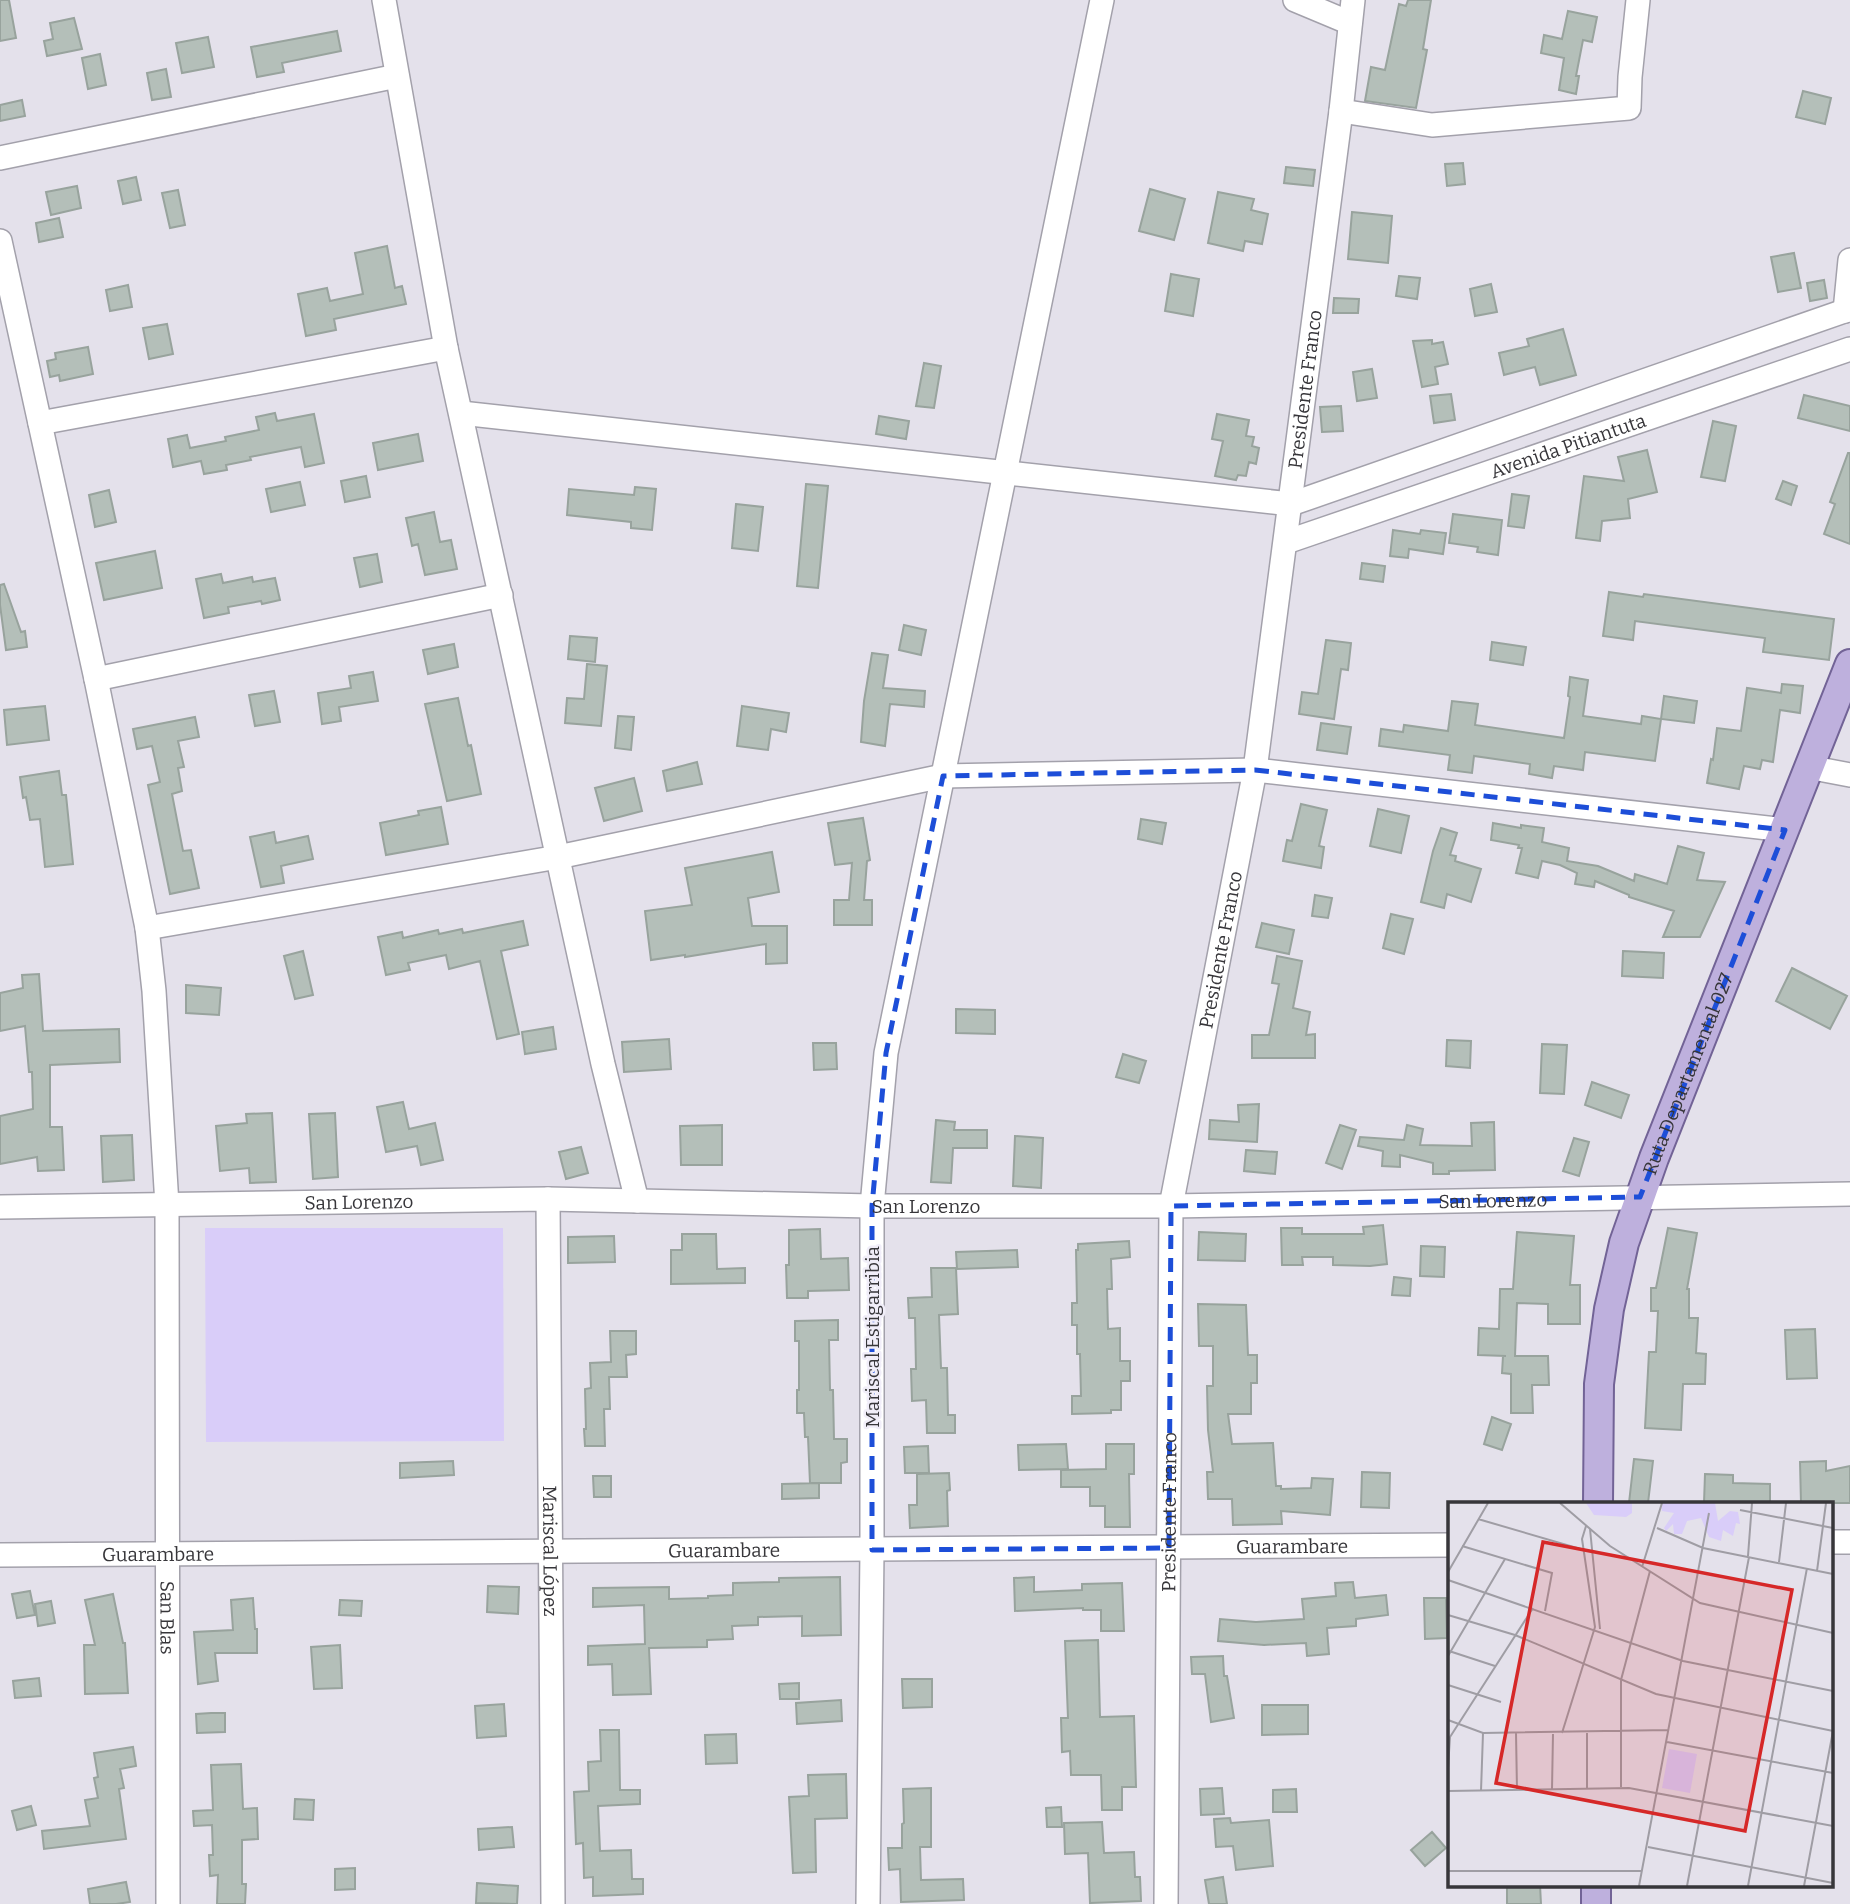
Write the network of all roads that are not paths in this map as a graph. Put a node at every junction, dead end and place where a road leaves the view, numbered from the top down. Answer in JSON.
{"nodes":[{"id":1,"x":384,"y":0,"type":"edge"},
{"id":2,"x":1102,"y":0,"type":"edge"},
{"id":3,"x":1295,"y":0,"type":"edge"},
{"id":4,"x":1638,"y":0,"type":"edge"},
{"id":5,"x":1351,"y":11,"type":"edge"},
{"id":6,"x":397,"y":76,"type":"junction"},
{"id":7,"x":1341,"y":111,"type":"junction"},
{"id":8,"x":0,"y":158,"type":"edge"},
{"id":9,"x":0,"y":241,"type":"edge"},
{"id":10,"x":1850,"y":260,"type":"edge"},
{"id":11,"x":1848,"y":310,"type":"edge"},
{"id":12,"x":446,"y":348,"type":"junction"},
{"id":13,"x":1850,"y":349,"type":"edge"},
{"id":14,"x":461,"y":413,"type":"junction"},
{"id":15,"x":40,"y":423,"type":"junction"},
{"id":16,"x":1006,"y":472,"type":"junction"},
{"id":17,"x":1291,"y":503,"type":"junction"},
{"id":18,"x":1286,"y":542,"type":"junction"},
{"id":19,"x":500,"y":595,"type":"junction"},
{"id":20,"x":1850,"y":664,"type":"edge"},
{"id":21,"x":96,"y":679,"type":"junction"},
{"id":22,"x":1808,"y":767,"type":"junction"},
{"id":23,"x":1255,"y":770,"type":"junction"},
{"id":24,"x":1850,"y":775,"type":"edge"},
{"id":25,"x":943,"y":776,"type":"junction"},
{"id":26,"x":1785,"y":830,"type":"junction"},
{"id":27,"x":558,"y":857,"type":"junction"},
{"id":28,"x":147,"y":928,"type":"junction"},
{"id":29,"x":1850,"y":1194,"type":"edge"},
{"id":30,"x":1640,"y":1197,"type":"junction"},
{"id":31,"x":548,"y":1199,"type":"junction"},
{"id":32,"x":637,"y":1201,"type":"junction"},
{"id":33,"x":167,"y":1205,"type":"junction"},
{"id":34,"x":872,"y":1206,"type":"junction"},
{"id":35,"x":1171,"y":1206,"type":"junction"},
{"id":36,"x":0,"y":1207,"type":"edge"},
{"id":37,"x":1598,"y":1502,"type":"edge"},
{"id":38,"x":1832,"y":1542,"type":"edge"},
{"id":39,"x":1850,"y":1542,"type":"edge"},
{"id":40,"x":1448,"y":1545,"type":"edge"},
{"id":41,"x":1169,"y":1548,"type":"junction"},
{"id":42,"x":872,"y":1550,"type":"junction"},
{"id":43,"x":551,"y":1552,"type":"junction"},
{"id":44,"x":167,"y":1554,"type":"junction"},
{"id":45,"x":0,"y":1555,"type":"edge"},
{"id":46,"x":1596,"y":1886,"type":"edge"},
{"id":47,"x":167,"y":1904,"type":"edge"},
{"id":48,"x":554,"y":1904,"type":"edge"},
{"id":49,"x":868,"y":1904,"type":"edge"},
{"id":50,"x":1166,"y":1904,"type":"edge"},
{"id":51,"x":1596,"y":1904,"type":"edge"}],
"edges":[{"from":1,"to":6,"type":"street"},
{"from":2,"to":16,"type":"street","name":"Mariscal Estigarribia"},
{"from":3,"to":5,"type":"street"},
{"from":4,"to":7,"type":"street"},
{"from":5,"to":7,"type":"street","name":"Presidente Franco"},
{"from":6,"to":8,"type":"street"},
{"from":6,"to":12,"type":"street"},
{"from":7,"to":17,"type":"street","name":"Presidente Franco"},
{"from":9,"to":15,"type":"street","name":"San Blas"},
{"from":10,"to":11,"type":"street"},
{"from":11,"to":17,"type":"street","name":"Avenida Pitiantuta"},
{"from":12,"to":14,"type":"street"},
{"from":12,"to":15,"type":"street"},
{"from":13,"to":18,"type":"street","name":"Avenida Pitiantuta"},
{"from":14,"to":16,"type":"street"},
{"from":14,"to":19,"type":"street"},
{"from":15,"to":21,"type":"street","name":"San Blas"},
{"from":16,"to":17,"type":"street"},
{"from":16,"to":25,"type":"street","name":"Mariscal Estigarribia"},
{"from":17,"to":18,"type":"street","name":"Presidente Franco"},
{"from":18,"to":23,"type":"street","name":"Presidente Franco"},
{"from":19,"to":21,"type":"street"},
{"from":19,"to":27,"type":"street"},
{"from":20,"to":22,"type":"main road","name":"Ruta Departamental 027"},
{"from":21,"to":28,"type":"street","name":"San Blas"},
{"from":22,"to":24,"type":"street"},
{"from":22,"to":26,"type":"main road","name":"Ruta Departamental 027"},
{"from":23,"to":25,"type":"street"},
{"from":23,"to":26,"type":"street"},
{"from":23,"to":35,"type":"street","name":"Presidente Franco"},
{"from":25,"to":27,"type":"street"},
{"from":25,"to":34,"type":"street","name":"Mariscal Estigarribia"},
{"from":26,"to":30,"type":"main road","name":"Ruta Departamental 027"},
{"from":27,"to":28,"type":"street"},
{"from":27,"to":32,"type":"street"},
{"from":28,"to":33,"type":"street","name":"San Blas"},
{"from":29,"to":30,"type":"street","name":"San Lorenzo"},
{"from":30,"to":35,"type":"street","name":"San Lorenzo"},
{"from":30,"to":37,"type":"main road","name":"Ruta Departamental 027"},
{"from":31,"to":32,"type":"street","name":"San Lorenzo"},
{"from":31,"to":33,"type":"street","name":"San Lorenzo"},
{"from":31,"to":43,"type":"street","name":"Mariscal López"},
{"from":32,"to":34,"type":"street","name":"San Lorenzo"},
{"from":33,"to":36,"type":"street","name":"San Lorenzo"},
{"from":33,"to":44,"type":"street","name":"San Blas"},
{"from":34,"to":35,"type":"street","name":"San Lorenzo"},
{"from":34,"to":42,"type":"street","name":"Mariscal Estigarribia"},
{"from":35,"to":41,"type":"street","name":"Presidente Franco"},
{"from":38,"to":39,"type":"street"},
{"from":40,"to":41,"type":"street","name":"Guarambare"},
{"from":41,"to":42,"type":"street","name":"Guarambare"},
{"from":41,"to":50,"type":"street","name":"Presidente Franco"},
{"from":42,"to":43,"type":"street","name":"Guarambare"},
{"from":42,"to":49,"type":"street","name":"Mariscal Estigarribia"},
{"from":43,"to":44,"type":"street","name":"Guarambare"},
{"from":43,"to":48,"type":"street","name":"Mariscal López"},
{"from":44,"to":45,"type":"street","name":"Guarambare"},
{"from":44,"to":47,"type":"street","name":"San Blas"},
{"from":46,"to":51,"type":"main road"}]}
